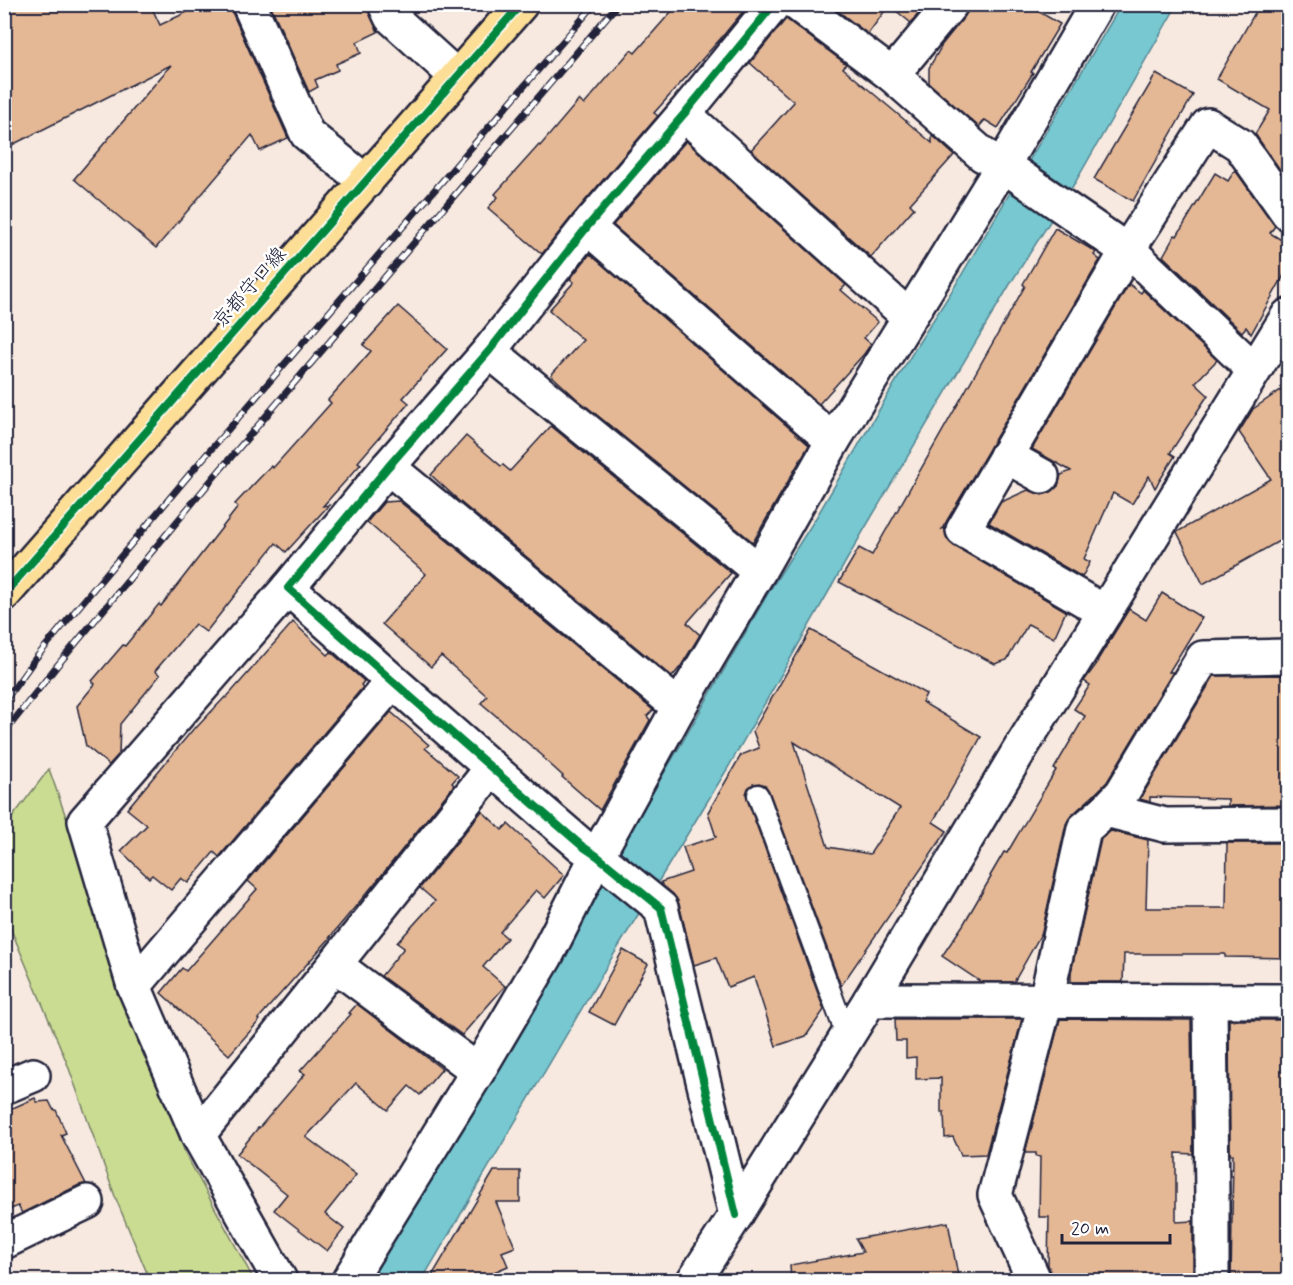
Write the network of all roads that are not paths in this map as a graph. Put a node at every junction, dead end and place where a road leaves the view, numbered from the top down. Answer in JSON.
{"nodes":[{"id":1,"x":249,"y":4,"type":"edge"},
{"id":2,"x":385,"y":4,"type":"edge"},
{"id":3,"x":521,"y":4,"type":"edge"},
{"id":4,"x":774,"y":4,"type":"edge"},
{"id":5,"x":797,"y":4,"type":"edge"},
{"id":6,"x":951,"y":4,"type":"edge"},
{"id":7,"x":1097,"y":4,"type":"edge"},
{"id":8,"x":892,"y":75,"type":"junction"},
{"id":9,"x":457,"y":77,"type":"junction"},
{"id":10,"x":684,"y":114,"type":"junction"},
{"id":11,"x":1007,"y":168,"type":"junction"},
{"id":12,"x":366,"y":182,"type":"junction"},
{"id":13,"x":1288,"y":213,"type":"edge"},
{"id":14,"x":587,"y":227,"type":"junction"},
{"id":15,"x":1127,"y":251,"type":"junction"},
{"id":16,"x":1288,"y":316,"type":"edge"},
{"id":17,"x":909,"y":317,"type":"junction"},
{"id":18,"x":489,"y":351,"type":"junction"},
{"id":19,"x":1254,"y":370,"type":"junction"},
{"id":20,"x":833,"y":441,"type":"junction"},
{"id":21,"x":1006,"y":456,"type":"junction"},
{"id":22,"x":388,"y":466,"type":"junction"},
{"id":23,"x":1042,"y":476,"type":"dead end"},
{"id":24,"x":759,"y":571,"type":"junction"},
{"id":25,"x":288,"y":588,"type":"junction"},
{"id":26,"x":4,"y":594,"type":"edge"},
{"id":27,"x":1105,"y":612,"type":"junction"},
{"id":28,"x":1288,"y":656,"type":"edge"},
{"id":29,"x":392,"y":682,"type":"junction"},
{"id":30,"x":679,"y":707,"type":"junction"},
{"id":31,"x":492,"y":768,"type":"junction"},
{"id":32,"x":758,"y":795,"type":"dead end"},
{"id":33,"x":1106,"y":810,"type":"junction"},
{"id":34,"x":1288,"y":825,"type":"edge"},
{"id":35,"x":597,"y":856,"type":"junction"},
{"id":36,"x":335,"y":965,"type":"junction"},
{"id":37,"x":134,"y":986,"type":"junction"},
{"id":38,"x":870,"y":1000,"type":"junction"},
{"id":39,"x":1046,"y":1000,"type":"junction"},
{"id":40,"x":1210,"y":1001,"type":"junction"},
{"id":41,"x":1288,"y":1001,"type":"edge"},
{"id":42,"x":847,"y":1037,"type":"junction"},
{"id":43,"x":478,"y":1071,"type":"junction"},
{"id":44,"x":198,"y":1135,"type":"junction"},
{"id":45,"x":87,"y":1202,"type":"dead end"},
{"id":46,"x":736,"y":1215,"type":"junction"},
{"id":47,"x":4,"y":1242,"type":"edge"},
{"id":48,"x":280,"y":1281,"type":"edge"},
{"id":49,"x":349,"y":1281,"type":"edge"},
{"id":50,"x":693,"y":1281,"type":"edge"},
{"id":51,"x":1034,"y":1281,"type":"edge"},
{"id":52,"x":1212,"y":1281,"type":"edge"}],
"edges":[{"from":1,"to":12,"type":"street"},
{"from":2,"to":9,"type":"street"},
{"from":3,"to":9,"type":"main road","name":"京都守口線"},
{"from":4,"to":10,"type":"street"},
{"from":5,"to":8,"type":"street"},
{"from":6,"to":8,"type":"street"},
{"from":7,"to":11,"type":"street"},
{"from":8,"to":11,"type":"street"},
{"from":9,"to":12,"type":"main road","name":"京都守口線"},
{"from":10,"to":14,"type":"street"},
{"from":10,"to":17,"type":"street"},
{"from":11,"to":15,"type":"street"},
{"from":11,"to":17,"type":"street"},
{"from":12,"to":26,"type":"main road","name":"京都守口線"},
{"from":13,"to":15,"type":"street"},
{"from":14,"to":18,"type":"street"},
{"from":14,"to":20,"type":"street"},
{"from":15,"to":19,"type":"street"},
{"from":15,"to":21,"type":"street"},
{"from":16,"to":19,"type":"street"},
{"from":17,"to":20,"type":"street"},
{"from":18,"to":22,"type":"street"},
{"from":18,"to":24,"type":"street"},
{"from":19,"to":27,"type":"street"},
{"from":20,"to":24,"type":"street"},
{"from":21,"to":23,"type":"street"},
{"from":21,"to":27,"type":"street"},
{"from":22,"to":25,"type":"street"},
{"from":22,"to":30,"type":"street"},
{"from":24,"to":30,"type":"street"},
{"from":25,"to":29,"type":"street"},
{"from":25,"to":37,"type":"street"},
{"from":27,"to":38,"type":"street"},
{"from":28,"to":33,"type":"street"},
{"from":29,"to":31,"type":"street"},
{"from":29,"to":37,"type":"street"},
{"from":30,"to":35,"type":"street"},
{"from":31,"to":35,"type":"street"},
{"from":31,"to":36,"type":"street"},
{"from":32,"to":42,"type":"lane"},
{"from":33,"to":34,"type":"street"},
{"from":33,"to":39,"type":"street"},
{"from":35,"to":43,"type":"street"},
{"from":35,"to":46,"type":"street"},
{"from":36,"to":43,"type":"street"},
{"from":36,"to":44,"type":"street"},
{"from":37,"to":44,"type":"street"},
{"from":38,"to":39,"type":"street"},
{"from":38,"to":42,"type":"street"},
{"from":39,"to":40,"type":"street"},
{"from":39,"to":51,"type":"street"},
{"from":40,"to":41,"type":"street"},
{"from":40,"to":52,"type":"street"},
{"from":42,"to":46,"type":"street"},
{"from":43,"to":49,"type":"street"},
{"from":44,"to":48,"type":"street"},
{"from":45,"to":47,"type":"street"},
{"from":46,"to":50,"type":"street"}]}
